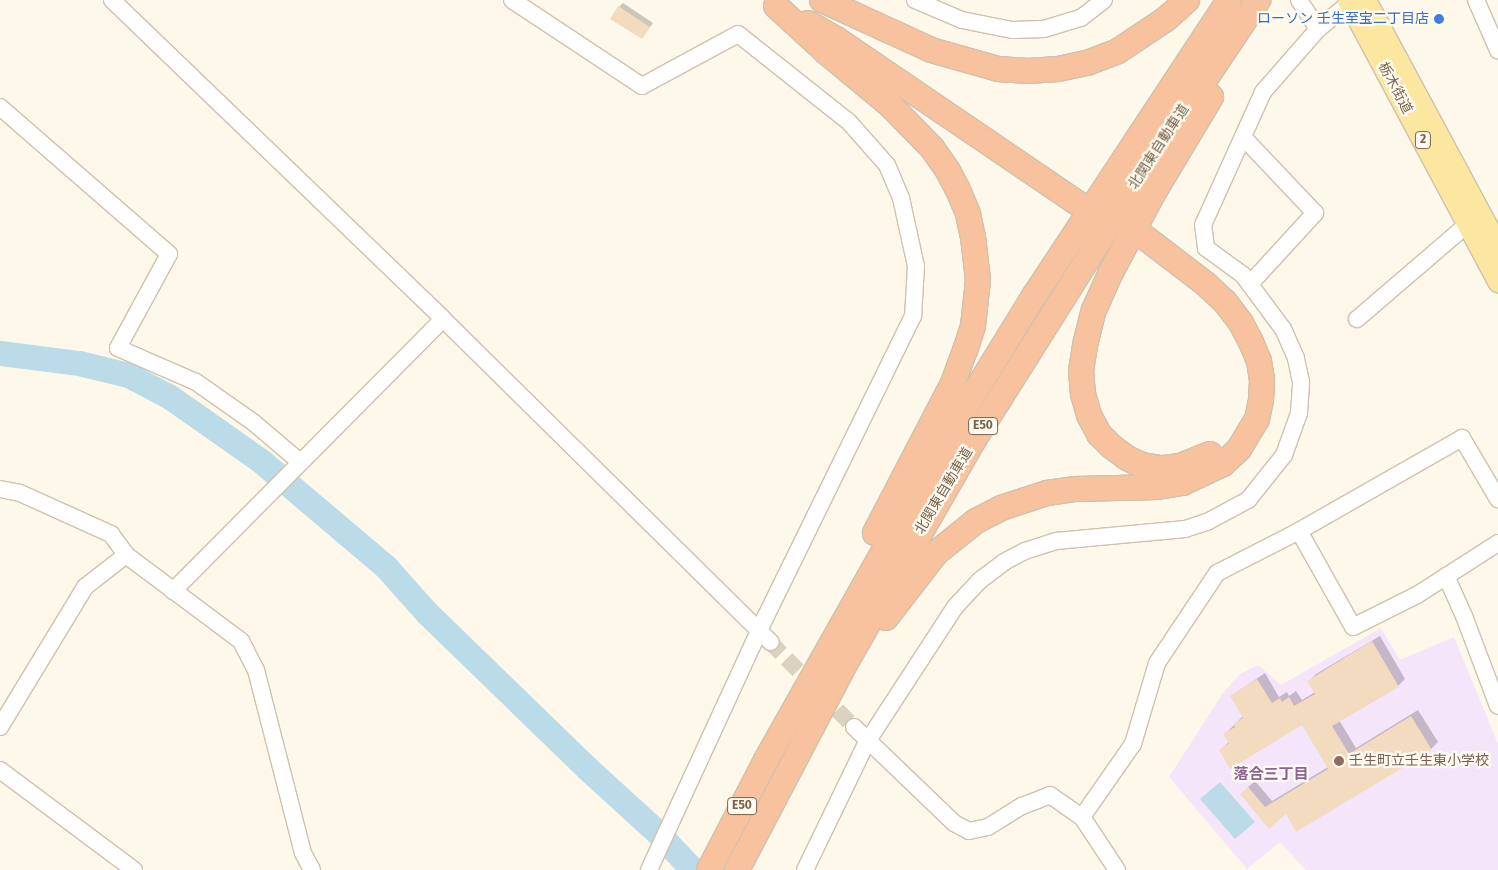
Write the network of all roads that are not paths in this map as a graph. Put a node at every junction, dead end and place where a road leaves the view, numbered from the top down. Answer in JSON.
{"nodes":[{"id":1,"x":112,"y":0,"type":"edge"},
{"id":2,"x":512,"y":0,"type":"edge"},
{"id":3,"x":807,"y":0,"type":"edge"},
{"id":4,"x":822,"y":0,"type":"edge"},
{"id":5,"x":915,"y":0,"type":"edge"},
{"id":6,"x":1104,"y":0,"type":"edge"},
{"id":7,"x":1187,"y":0,"type":"edge"},
{"id":8,"x":1229,"y":0,"type":"edge"},
{"id":9,"x":1258,"y":0,"type":"edge"},
{"id":10,"x":1272,"y":0,"type":"edge"},
{"id":11,"x":1299,"y":0,"type":"edge"},
{"id":12,"x":1476,"y":0,"type":"edge"},
{"id":13,"x":1354,"y":1,"type":"edge"},
{"id":14,"x":772,"y":3,"type":"edge"},
{"id":15,"x":1318,"y":29,"type":"junction"},
{"id":16,"x":1496,"y":39,"type":"edge"},
{"id":17,"x":0,"y":107,"type":"edge"},
{"id":18,"x":1243,"y":137,"type":"junction"},
{"id":19,"x":1468,"y":224,"type":"junction"},
{"id":20,"x":1498,"y":247,"type":"edge"},
{"id":21,"x":1498,"y":281,"type":"edge"},
{"id":22,"x":1250,"y":284,"type":"junction"},
{"id":23,"x":443,"y":319,"type":"junction"},
{"id":24,"x":1357,"y":319,"type":"dead end"},
{"id":25,"x":295,"y":467,"type":"junction"},
{"id":26,"x":0,"y":489,"type":"edge"},
{"id":27,"x":1498,"y":499,"type":"edge"},
{"id":28,"x":1299,"y":531,"type":"junction"},
{"id":29,"x":1498,"y":543,"type":"edge"},
{"id":30,"x":126,"y":555,"type":"junction"},
{"id":31,"x":1446,"y":576,"type":"junction"},
{"id":32,"x":173,"y":591,"type":"junction"},
{"id":33,"x":764,"y":636,"type":"junction"},
{"id":34,"x":1498,"y":706,"type":"edge"},
{"id":35,"x":0,"y":727,"type":"edge"},
{"id":36,"x":854,"y":727,"type":"tunnel mouth"},
{"id":37,"x":867,"y":742,"type":"junction"},
{"id":38,"x":766,"y":760,"type":"junction"},
{"id":39,"x":0,"y":770,"type":"edge"},
{"id":40,"x":1082,"y":817,"type":"junction"},
{"id":41,"x":713,"y":861,"type":"edge"},
{"id":42,"x":737,"y":869,"type":"edge"},
{"id":43,"x":134,"y":870,"type":"edge"},
{"id":44,"x":312,"y":870,"type":"edge"},
{"id":45,"x":649,"y":870,"type":"edge"},
{"id":46,"x":805,"y":870,"type":"edge"},
{"id":47,"x":1117,"y":870,"type":"edge"}],
"edges":[{"from":1,"to":23,"type":"street"},
{"from":2,"to":33,"type":"street"},
{"from":3,"to":14,"type":"highway"},
{"from":4,"to":7,"type":"highway"},
{"from":5,"to":6,"type":"street"},
{"from":8,"to":38,"type":"highway","name":"北関東自動車道","number":"E50"},
{"from":9,"to":42,"type":"highway","name":"北関東自動車道","number":"E50"},
{"from":10,"to":42,"type":"highway"},
{"from":11,"to":15,"type":"street"},
{"from":12,"to":16,"type":"street"},
{"from":13,"to":15,"type":"street"},
{"from":13,"to":19,"type":"main road","name":"栃木街道","number":"2"},
{"from":13,"to":20,"type":"main road","name":"栃木街道","number":"2"},
{"from":14,"to":38,"type":"highway"},
{"from":15,"to":18,"type":"street"},
{"from":17,"to":25,"type":"street"},
{"from":18,"to":22,"type":"street"},
{"from":18,"to":22,"type":"street"},
{"from":19,"to":21,"type":"main road","name":"栃木街道","number":"2"},
{"from":19,"to":24,"type":"street"},
{"from":22,"to":37,"type":"street"},
{"from":23,"to":25,"type":"street"},
{"from":23,"to":33,"type":"street"},
{"from":25,"to":32,"type":"street"},
{"from":26,"to":30,"type":"street"},
{"from":27,"to":28,"type":"street"},
{"from":28,"to":31,"type":"street"},
{"from":28,"to":40,"type":"street"},
{"from":29,"to":31,"type":"street"},
{"from":30,"to":32,"type":"street"},
{"from":30,"to":35,"type":"street"},
{"from":31,"to":34,"type":"street"},
{"from":32,"to":44,"type":"street"},
{"from":33,"to":45,"type":"street"},
{"from":36,"to":37,"type":"street"},
{"from":37,"to":40,"type":"street"},
{"from":37,"to":46,"type":"street"},
{"from":38,"to":41,"type":"highway","name":"北関東自動車道","number":"E50"},
{"from":39,"to":43,"type":"street"},
{"from":40,"to":47,"type":"street"}]}
